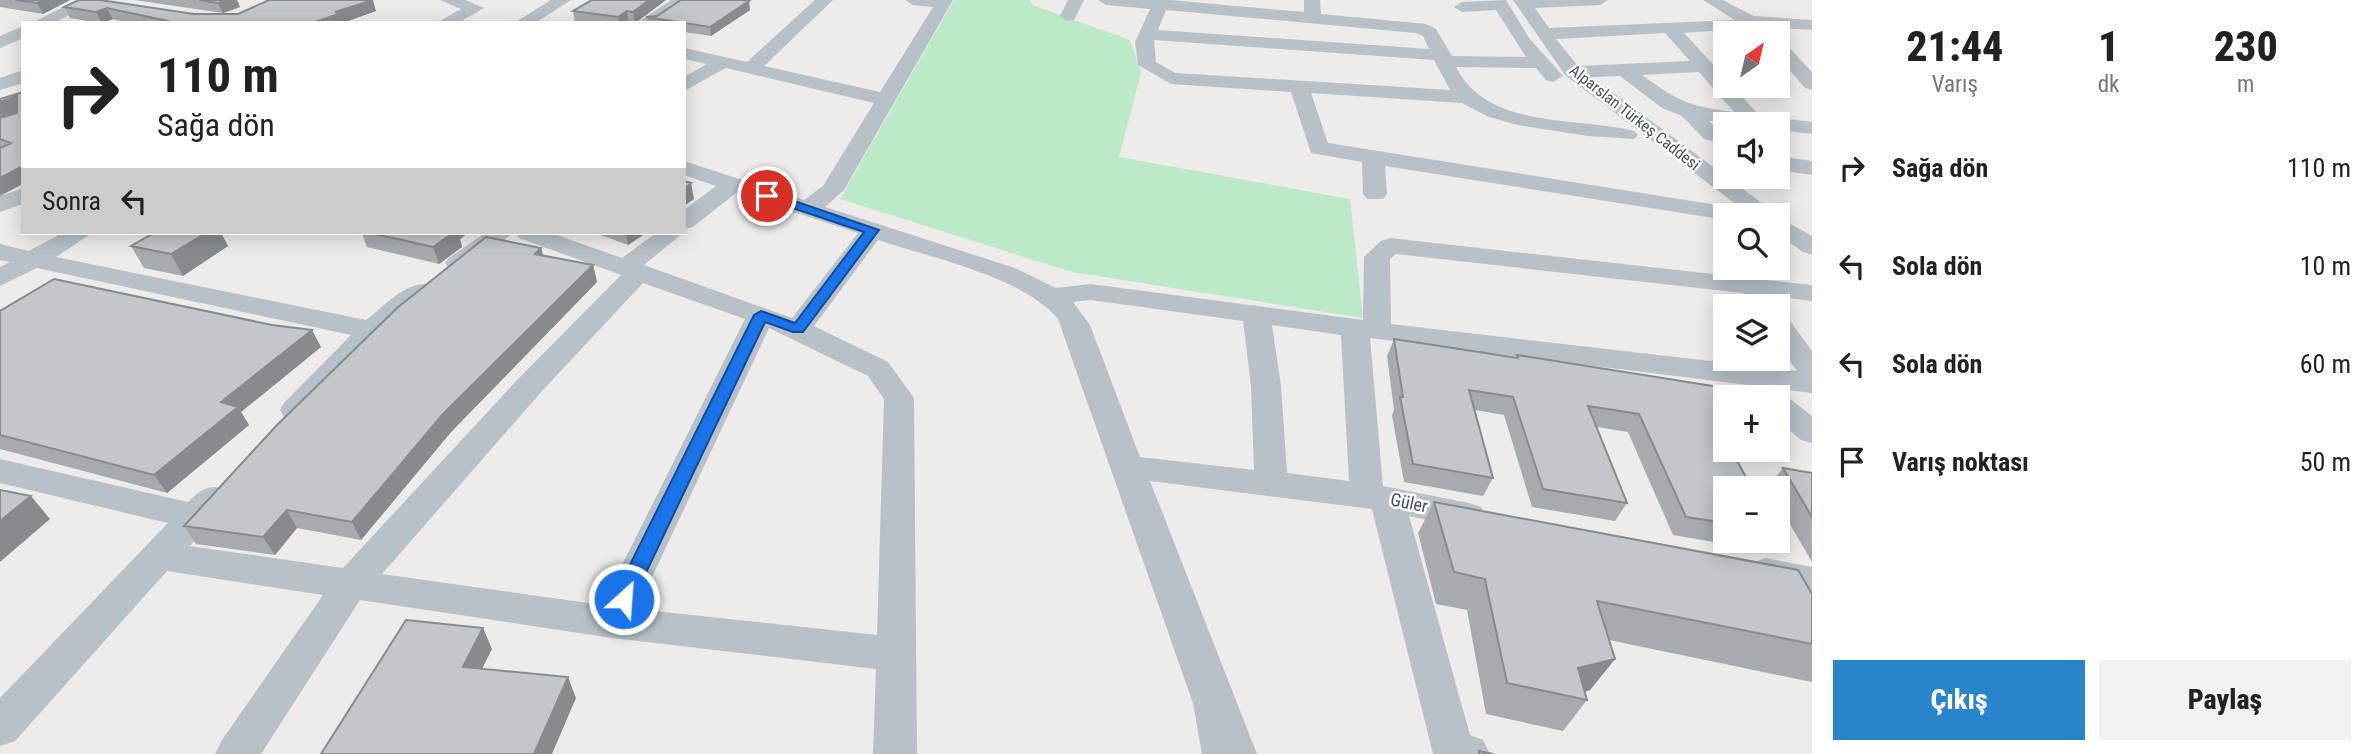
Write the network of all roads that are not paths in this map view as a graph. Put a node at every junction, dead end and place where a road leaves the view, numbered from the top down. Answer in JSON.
{"nodes":[{"id":1,"x":448,"y":0,"type":"edge"},
{"id":2,"x":563,"y":0,"type":"edge"},
{"id":3,"x":683,"y":0,"type":"edge"},
{"id":4,"x":825,"y":0,"type":"edge"},
{"id":5,"x":913,"y":0,"type":"edge"},
{"id":6,"x":1076,"y":0,"type":"edge"},
{"id":7,"x":1106,"y":0,"type":"edge"},
{"id":8,"x":1600,"y":0,"type":"edge"},
{"id":9,"x":1711,"y":0,"type":"edge"},
{"id":10,"x":85,"y":1,"type":"edge"},
{"id":11,"x":944,"y":1,"type":"edge"},
{"id":12,"x":1511,"y":2,"type":"edge"},
{"id":13,"x":1161,"y":3,"type":"edge"},
{"id":14,"x":1457,"y":4,"type":"edge"},
{"id":15,"x":108,"y":6,"type":"edge"},
{"id":16,"x":1237,"y":6,"type":"edge"},
{"id":17,"x":1312,"y":9,"type":"edge"},
{"id":18,"x":1068,"y":16,"type":"dead end"},
{"id":19,"x":1479,"y":18,"type":"dead end"},
{"id":20,"x":530,"y":19,"type":"edge"},
{"id":21,"x":558,"y":20,"type":"dead end"},
{"id":22,"x":44,"y":21,"type":"edge"},
{"id":23,"x":448,"y":21,"type":"edge"},
{"id":24,"x":648,"y":21,"type":"edge"},
{"id":25,"x":1750,"y":21,"type":"edge"},
{"id":26,"x":1812,"y":24,"type":"edge"},
{"id":27,"x":1790,"y":25,"type":"edge"},
{"id":28,"x":1713,"y":27,"type":"edge"},
{"id":29,"x":1670,"y":28,"type":"junction"},
{"id":30,"x":1147,"y":34,"type":"junction"},
{"id":31,"x":1543,"y":34,"type":"junction"},
{"id":32,"x":686,"y":54,"type":"edge"},
{"id":33,"x":1444,"y":58,"type":"junction"},
{"id":34,"x":1790,"y":60,"type":"edge"},
{"id":35,"x":722,"y":63,"type":"junction"},
{"id":36,"x":1540,"y":63,"type":"junction"},
{"id":37,"x":1706,"y":66,"type":"junction"},
{"id":38,"x":749,"y":70,"type":"junction"},
{"id":39,"x":1574,"y":72,"type":"junction"},
{"id":40,"x":1627,"y":72,"type":"junction"},
{"id":41,"x":14,"y":76,"type":"edge"},
{"id":42,"x":0,"y":84,"type":"edge"},
{"id":43,"x":686,"y":85,"type":"edge"},
{"id":44,"x":1812,"y":85,"type":"edge"},
{"id":45,"x":1300,"y":88,"type":"junction"},
{"id":46,"x":1468,"y":97,"type":"junction"},
{"id":47,"x":887,"y":100,"type":"junction"},
{"id":48,"x":1689,"y":112,"type":"junction"},
{"id":49,"x":1746,"y":112,"type":"edge"},
{"id":50,"x":1713,"y":115,"type":"edge"},
{"id":51,"x":1790,"y":125,"type":"edge"},
{"id":52,"x":1812,"y":128,"type":"edge"},
{"id":53,"x":1627,"y":135,"type":"junction"},
{"id":54,"x":1713,"y":135,"type":"edge"},
{"id":55,"x":1673,"y":148,"type":"junction"},
{"id":56,"x":1713,"y":154,"type":"edge"},
{"id":57,"x":1373,"y":158,"type":"junction"},
{"id":58,"x":1790,"y":165,"type":"edge"},
{"id":59,"x":1812,"y":168,"type":"edge"},
{"id":60,"x":686,"y":169,"type":"edge"},
{"id":61,"x":733,"y":184,"type":"junction"},
{"id":62,"x":1375,"y":194,"type":"dead end"},
{"id":63,"x":21,"y":196,"type":"edge"},
{"id":64,"x":1720,"y":203,"type":"edge"},
{"id":65,"x":1749,"y":203,"type":"edge"},
{"id":66,"x":0,"y":205,"type":"edge"},
{"id":67,"x":807,"y":209,"type":"junction"},
{"id":68,"x":1713,"y":211,"type":"edge"},
{"id":69,"x":686,"y":220,"type":"edge"},
{"id":70,"x":1790,"y":223,"type":"edge"},
{"id":71,"x":1812,"y":226,"type":"edge"},
{"id":72,"x":873,"y":230,"type":"junction"},
{"id":73,"x":1790,"y":231,"type":"edge"},
{"id":74,"x":76,"y":235,"type":"edge"},
{"id":75,"x":498,"y":235,"type":"edge"},
{"id":76,"x":534,"y":235,"type":"edge"},
{"id":77,"x":669,"y":235,"type":"edge"},
{"id":78,"x":1812,"y":247,"type":"edge"},
{"id":79,"x":0,"y":252,"type":"edge"},
{"id":80,"x":1790,"y":254,"type":"edge"},
{"id":81,"x":36,"y":258,"type":"junction"},
{"id":82,"x":1812,"y":269,"type":"edge"},
{"id":83,"x":632,"y":270,"type":"junction"},
{"id":84,"x":0,"y":278,"type":"edge"},
{"id":85,"x":1812,"y":293,"type":"edge"},
{"id":86,"x":1743,"y":294,"type":"edge"},
{"id":87,"x":1790,"y":294,"type":"edge"},
{"id":88,"x":1052,"y":296,"type":"junction"},
{"id":89,"x":1256,"y":313,"type":"junction"},
{"id":90,"x":761,"y":315,"type":"junction"},
{"id":91,"x":798,"y":329,"type":"junction"},
{"id":92,"x":1366,"y":329,"type":"junction"},
{"id":93,"x":371,"y":330,"type":"junction"},
{"id":94,"x":1790,"y":341,"type":"edge"},
{"id":95,"x":1812,"y":372,"type":"edge"},
{"id":96,"x":1739,"y":374,"type":"junction"},
{"id":97,"x":1812,"y":383,"type":"edge"},
{"id":98,"x":1753,"y":385,"type":"edge"},
{"id":99,"x":1790,"y":415,"type":"edge"},
{"id":100,"x":278,"y":429,"type":"edge"},
{"id":101,"x":1812,"y":432,"type":"edge"},
{"id":102,"x":1127,"y":467,"type":"junction"},
{"id":103,"x":0,"y":471,"type":"edge"},
{"id":104,"x":232,"y":478,"type":"edge"},
{"id":105,"x":1271,"y":482,"type":"junction"},
{"id":106,"x":1377,"y":497,"type":"junction"},
{"id":107,"x":195,"y":517,"type":"junction"},
{"id":108,"x":1506,"y":524,"type":"edge"},
{"id":109,"x":159,"y":556,"type":"junction"},
{"id":110,"x":1736,"y":568,"type":"edge"},
{"id":111,"x":1794,"y":578,"type":"edge"},
{"id":112,"x":349,"y":586,"type":"junction"},
{"id":113,"x":1800,"y":619,"type":"edge"},
{"id":114,"x":612,"y":622,"type":"junction"},
{"id":115,"x":896,"y":654,"type":"junction"},
{"id":116,"x":1214,"y":703,"type":"junction"},
{"id":117,"x":0,"y":727,"type":"edge"},
{"id":118,"x":237,"y":754,"type":"edge"},
{"id":119,"x":895,"y":754,"type":"edge"},
{"id":120,"x":1224,"y":754,"type":"edge"},
{"id":121,"x":1235,"y":754,"type":"edge"},
{"id":122,"x":1468,"y":754,"type":"edge"}],
"edges":[{"from":1,"to":23,"type":"street"},
{"from":2,"to":20,"type":"street"},
{"from":3,"to":24,"type":"street"},
{"from":4,"to":38,"type":"street"},
{"from":5,"to":11,"type":"street"},
{"from":6,"to":18,"type":"street"},
{"from":7,"to":13,"type":"street"},
{"from":8,"to":12,"type":"street"},
{"from":9,"to":25,"type":"street"},
{"from":10,"to":15,"type":"street"},
{"from":10,"to":22,"type":"street"},
{"from":11,"to":47,"type":"street"},
{"from":12,"to":14,"type":"street"},
{"from":12,"to":31,"type":"street","name":"Alparslan Türkeş Caddesi"},
{"from":12,"to":36,"type":"street","name":"Alparslan Türkeş Caddesi"},
{"from":13,"to":16,"type":"street"},
{"from":13,"to":30,"type":"street"},
{"from":14,"to":19,"type":"street"},
{"from":16,"to":17,"type":"street"},
{"from":17,"to":33,"type":"street"},
{"from":20,"to":21,"type":"street"},
{"from":26,"to":27,"type":"street"},
{"from":28,"to":29,"type":"street"},
{"from":29,"to":31,"type":"street"},
{"from":29,"to":37,"type":"street"},
{"from":30,"to":33,"type":"street"},
{"from":30,"to":45,"type":"street"},
{"from":31,"to":39,"type":"street","name":"Alparslan Türkeş Caddesi"},
{"from":32,"to":35,"type":"street"},
{"from":33,"to":36,"type":"street"},
{"from":33,"to":46,"type":"street"},
{"from":34,"to":44,"type":"street"},
{"from":35,"to":38,"type":"street"},
{"from":35,"to":43,"type":"street"},
{"from":36,"to":53,"type":"street","name":"Alparslan Türkeş Caddesi"},
{"from":37,"to":40,"type":"street"},
{"from":37,"to":49,"type":"street"},
{"from":38,"to":47,"type":"street"},
{"from":39,"to":40,"type":"street"},
{"from":39,"to":55,"type":"street","name":"Alparslan Türkeş Caddesi"},
{"from":40,"to":48,"type":"street"},
{"from":41,"to":42,"type":"street"},
{"from":45,"to":46,"type":"street"},
{"from":45,"to":57,"type":"street"},
{"from":46,"to":53,"type":"street"},
{"from":47,"to":67,"type":"street"},
{"from":48,"to":50,"type":"street"},
{"from":48,"to":54,"type":"street"},
{"from":51,"to":52,"type":"street"},
{"from":53,"to":64,"type":"street","name":"Alparslan Türkeş Caddesi"},
{"from":55,"to":56,"type":"street"},
{"from":55,"to":65,"type":"street","name":"Alparslan Türkeş Caddesi"},
{"from":57,"to":62,"type":"street"},
{"from":57,"to":68,"type":"street"},
{"from":58,"to":59,"type":"street"},
{"from":60,"to":61,"type":"street"},
{"from":61,"to":67,"type":"street"},
{"from":61,"to":69,"type":"street"},
{"from":63,"to":66,"type":"street"},
{"from":67,"to":72,"type":"street"},
{"from":70,"to":71,"type":"street"},
{"from":72,"to":88,"type":"street"},
{"from":72,"to":91,"type":"street"},
{"from":73,"to":78,"type":"street"},
{"from":74,"to":81,"type":"street"},
{"from":75,"to":93,"type":"street"},
{"from":76,"to":83,"type":"street"},
{"from":77,"to":83,"type":"street"},
{"from":79,"to":81,"type":"street"},
{"from":80,"to":82,"type":"street"},
{"from":81,"to":84,"type":"street"},
{"from":81,"to":93,"type":"street"},
{"from":83,"to":90,"type":"street"},
{"from":83,"to":112,"type":"street"},
{"from":85,"to":87,"type":"street"},
{"from":86,"to":92,"type":"street"},
{"from":88,"to":89,"type":"street"},
{"from":88,"to":102,"type":"street"},
{"from":89,"to":92,"type":"street"},
{"from":89,"to":105,"type":"street"},
{"from":90,"to":91,"type":"street"},
{"from":90,"to":114,"type":"street"},
{"from":91,"to":115,"type":"street"},
{"from":92,"to":96,"type":"street"},
{"from":92,"to":106,"type":"street"},
{"from":93,"to":100,"type":"street"},
{"from":94,"to":95,"type":"street"},
{"from":96,"to":97,"type":"street"},
{"from":96,"to":98,"type":"street"},
{"from":99,"to":101,"type":"street"},
{"from":102,"to":105,"type":"street","name":"Güler"},
{"from":102,"to":116,"type":"street"},
{"from":103,"to":107,"type":"street"},
{"from":104,"to":107,"type":"street"},
{"from":105,"to":106,"type":"street","name":"Güler"},
{"from":106,"to":108,"type":"street","name":"Güler"},
{"from":106,"to":122,"type":"street"},
{"from":107,"to":109,"type":"street"},
{"from":109,"to":112,"type":"street"},
{"from":109,"to":117,"type":"street"},
{"from":110,"to":111,"type":"street"},
{"from":111,"to":113,"type":"street"},
{"from":112,"to":114,"type":"street"},
{"from":112,"to":118,"type":"street"},
{"from":114,"to":115,"type":"street"},
{"from":115,"to":119,"type":"street"},
{"from":116,"to":120,"type":"street"},
{"from":116,"to":121,"type":"street"}]}
